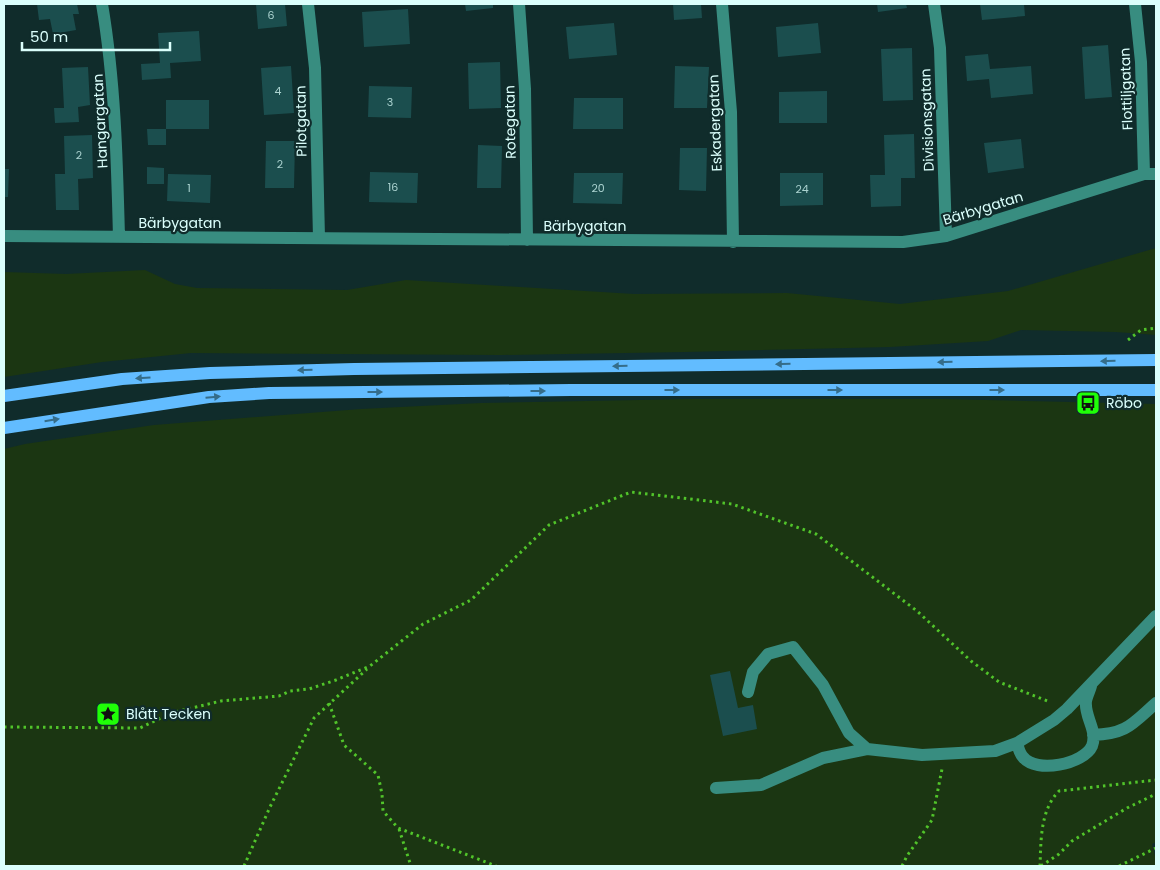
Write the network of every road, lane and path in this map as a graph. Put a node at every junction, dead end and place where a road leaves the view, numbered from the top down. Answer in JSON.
{"nodes":[{"id":1,"x":102,"y":4,"type":"edge"},
{"id":2,"x":308,"y":4,"type":"edge"},
{"id":3,"x":518,"y":4,"type":"edge"},
{"id":4,"x":722,"y":4,"type":"edge"},
{"id":5,"x":934,"y":4,"type":"edge"},
{"id":6,"x":1135,"y":4,"type":"edge"},
{"id":7,"x":1150,"y":174,"type":"edge"},
{"id":8,"x":4,"y":236,"type":"edge"},
{"id":9,"x":946,"y":236,"type":"junction"},
{"id":10,"x":119,"y":237,"type":"junction"},
{"id":11,"x":319,"y":238,"type":"junction"},
{"id":12,"x":527,"y":240,"type":"junction"},
{"id":13,"x":733,"y":242,"type":"junction"},
{"id":14,"x":1156,"y":328,"type":"edge"},
{"id":15,"x":1128,"y":340,"type":"dead end"},
{"id":16,"x":1156,"y":360,"type":"edge"},
{"id":17,"x":1156,"y":390,"type":"edge"},
{"id":18,"x":4,"y":396,"type":"edge"},
{"id":19,"x":4,"y":428,"type":"edge"},
{"id":20,"x":1156,"y":616,"type":"edge"},
{"id":21,"x":370,"y":666,"type":"junction"},
{"id":22,"x":1093,"y":681,"type":"junction"},
{"id":23,"x":748,"y":692,"type":"dead end"},
{"id":24,"x":329,"y":704,"type":"junction"},
{"id":25,"x":1156,"y":704,"type":"edge"},
{"id":26,"x":1066,"y":709,"type":"junction"},
{"id":27,"x":4,"y":727,"type":"edge"},
{"id":28,"x":1093,"y":735,"type":"junction"},
{"id":29,"x":1017,"y":743,"type":"junction"},
{"id":30,"x":867,"y":749,"type":"junction"},
{"id":31,"x":943,"y":754,"type":"junction"},
{"id":32,"x":1156,"y":780,"type":"edge"},
{"id":33,"x":716,"y":788,"type":"dead end"},
{"id":34,"x":1156,"y":794,"type":"edge"},
{"id":35,"x":398,"y":828,"type":"junction"},
{"id":36,"x":1156,"y":848,"type":"edge"},
{"id":37,"x":244,"y":866,"type":"edge"},
{"id":38,"x":409,"y":866,"type":"edge"},
{"id":39,"x":496,"y":866,"type":"edge"},
{"id":40,"x":902,"y":866,"type":"edge"},
{"id":41,"x":1040,"y":866,"type":"edge"},
{"id":42,"x":1119,"y":866,"type":"edge"}],
"edges":[{"from":1,"to":10,"type":"street","name":"Hangargatan"},
{"from":2,"to":11,"type":"street","name":"Pilotgatan"},
{"from":3,"to":12,"type":"street","name":"Rotegatan"},
{"from":4,"to":13,"type":"street","name":"Eskadergatan"},
{"from":5,"to":9,"type":"street","name":"Divisionsgatan"},
{"from":6,"to":7,"type":"street","name":"Flottiljgatan"},
{"from":7,"to":9,"type":"street","name":"Bärbygatan"},
{"from":8,"to":10,"type":"street","name":"Bärbygatan"},
{"from":9,"to":13,"type":"street","name":"Bärbygatan"},
{"from":10,"to":11,"type":"street","name":"Bärbygatan"},
{"from":11,"to":12,"type":"street","name":"Bärbygatan"},
{"from":12,"to":13,"type":"street","name":"Bärbygatan"},
{"from":14,"to":15,"type":"path"},
{"from":16,"to":18,"type":"main road","one_way":true},
{"from":19,"to":17,"type":"main road","one_way":true},
{"from":20,"to":22,"type":"street"},
{"from":21,"to":24,"type":"path"},
{"from":21,"to":26,"type":"path"},
{"from":21,"to":27,"type":"path"},
{"from":22,"to":26,"type":"street"},
{"from":22,"to":28,"type":"street"},
{"from":23,"to":30,"type":"street"},
{"from":24,"to":35,"type":"path"},
{"from":24,"to":37,"type":"path"},
{"from":25,"to":28,"type":"street"},
{"from":26,"to":29,"type":"street"},
{"from":28,"to":29,"type":"street"},
{"from":29,"to":31,"type":"street"},
{"from":30,"to":31,"type":"street"},
{"from":30,"to":33,"type":"street"},
{"from":31,"to":40,"type":"path"},
{"from":32,"to":41,"type":"path"},
{"from":34,"to":41,"type":"path"},
{"from":35,"to":38,"type":"path"},
{"from":35,"to":39,"type":"path"},
{"from":36,"to":42,"type":"path"}]}
